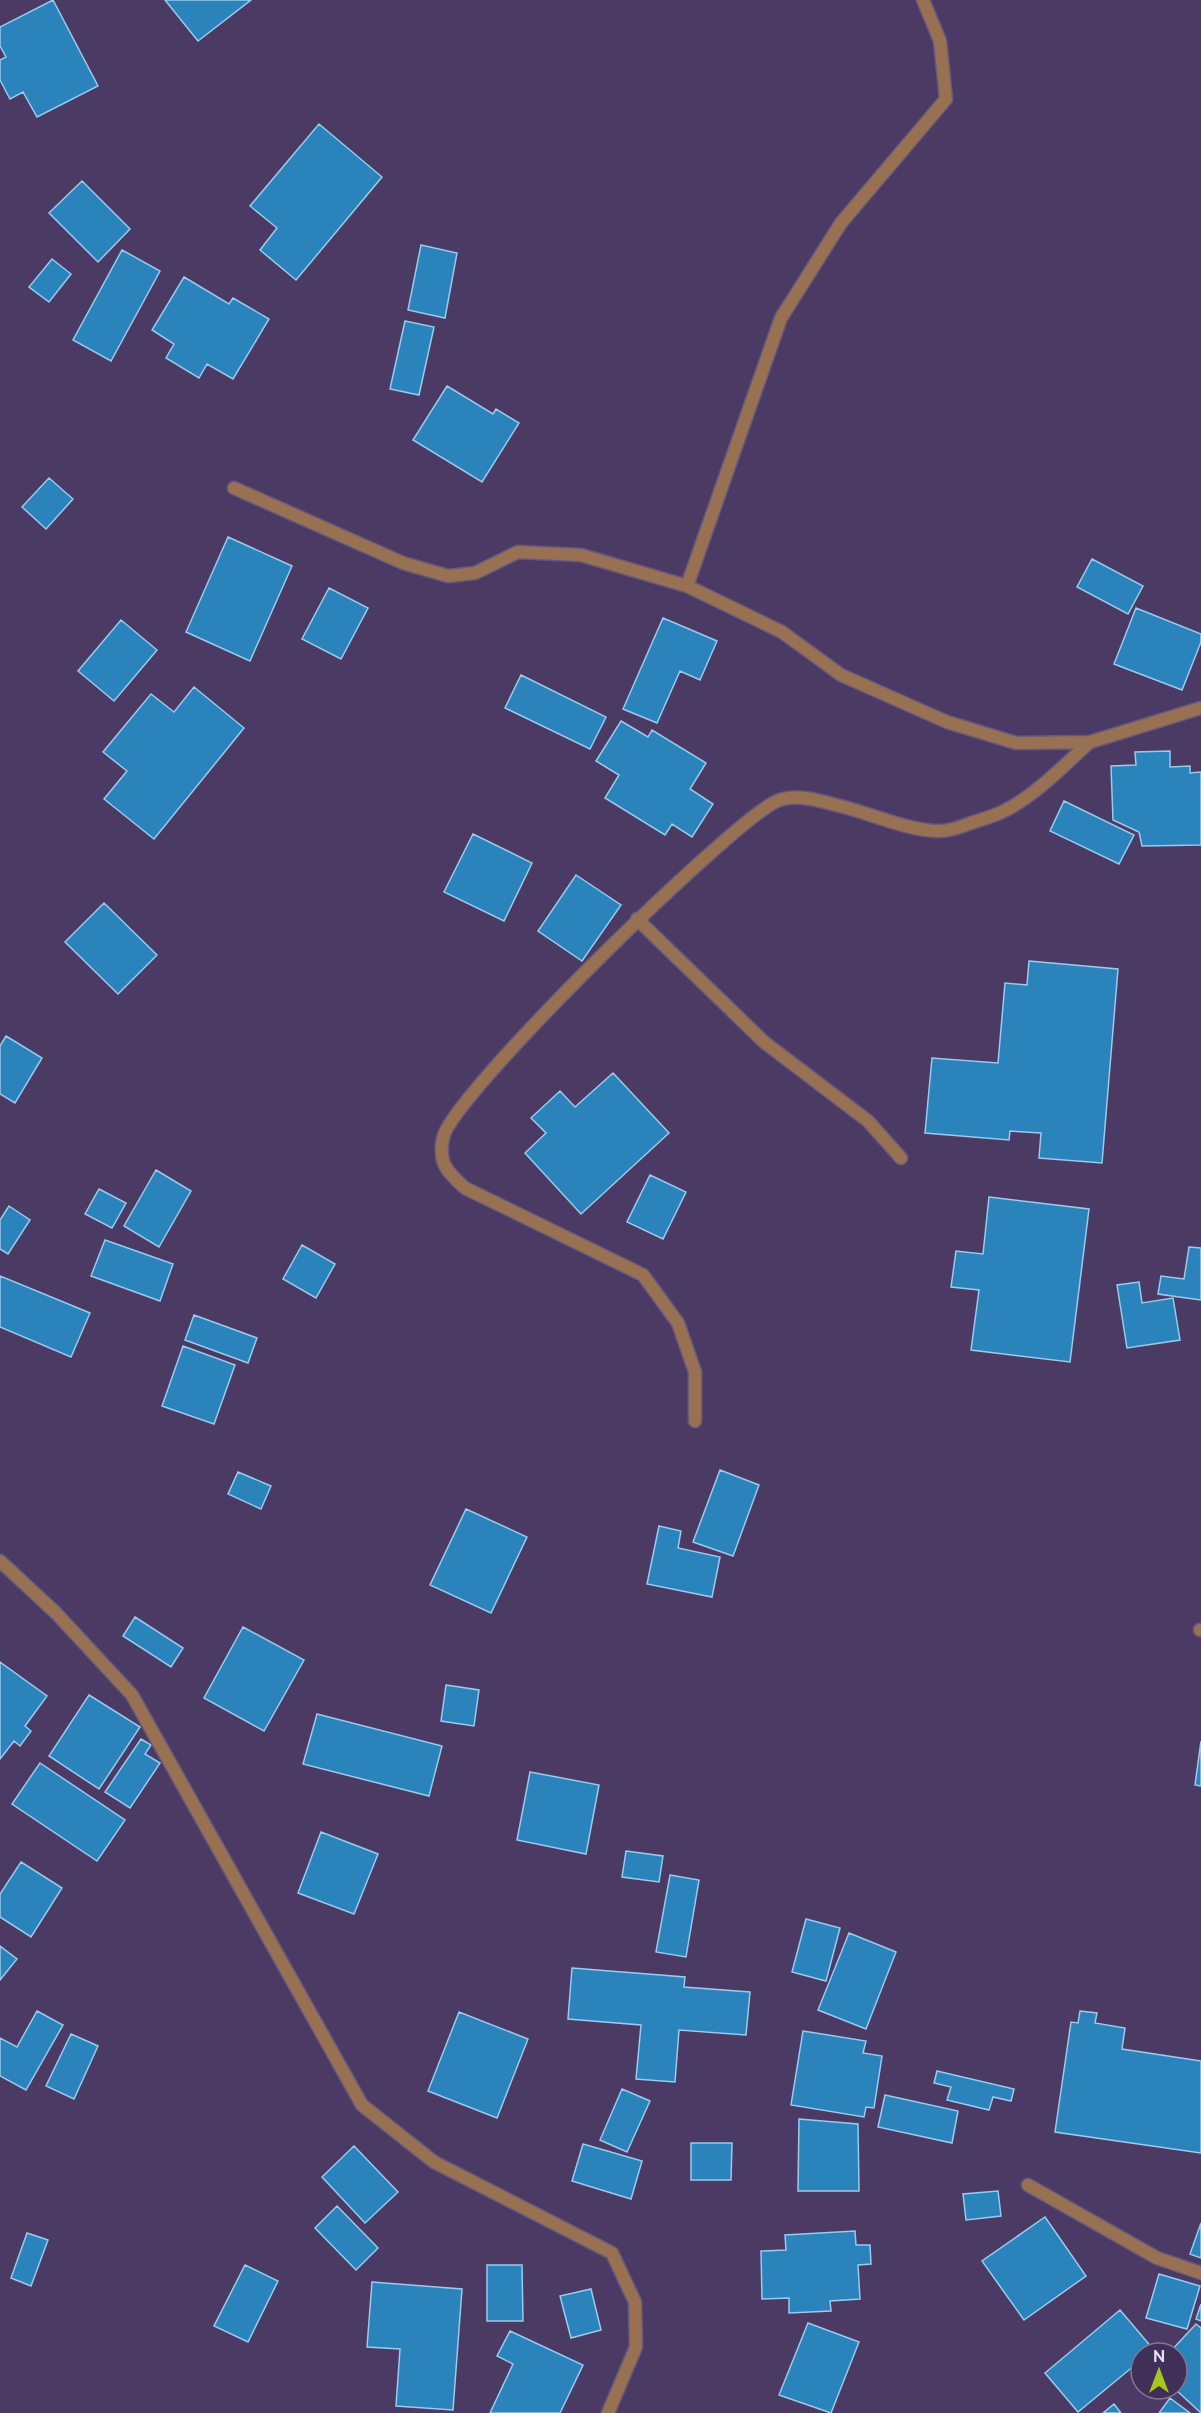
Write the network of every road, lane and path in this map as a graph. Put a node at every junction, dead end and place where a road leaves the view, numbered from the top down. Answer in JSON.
{"nodes":[{"id":1,"x":923,"y":0,"type":"edge"},
{"id":2,"x":234,"y":488,"type":"dead end"},
{"id":3,"x":687,"y":586,"type":"junction"},
{"id":4,"x":1201,"y":708,"type":"edge"},
{"id":5,"x":1090,"y":742,"type":"junction"},
{"id":6,"x":637,"y":919,"type":"junction"},
{"id":7,"x":901,"y":1158,"type":"dead end"},
{"id":8,"x":695,"y":1421,"type":"dead end"},
{"id":9,"x":0,"y":1561,"type":"edge"},
{"id":10,"x":1028,"y":2185,"type":"dead end"},
{"id":11,"x":1201,"y":2273,"type":"edge"},
{"id":12,"x":608,"y":2413,"type":"edge"}],
"edges":[{"from":1,"to":3,"type":"street"},
{"from":2,"to":3,"type":"street"},
{"from":3,"to":5,"type":"street"},
{"from":4,"to":5,"type":"street"},
{"from":5,"to":6,"type":"street"},
{"from":6,"to":7,"type":"street"},
{"from":6,"to":8,"type":"street"},
{"from":9,"to":12,"type":"street"},
{"from":10,"to":11,"type":"street"}]}
